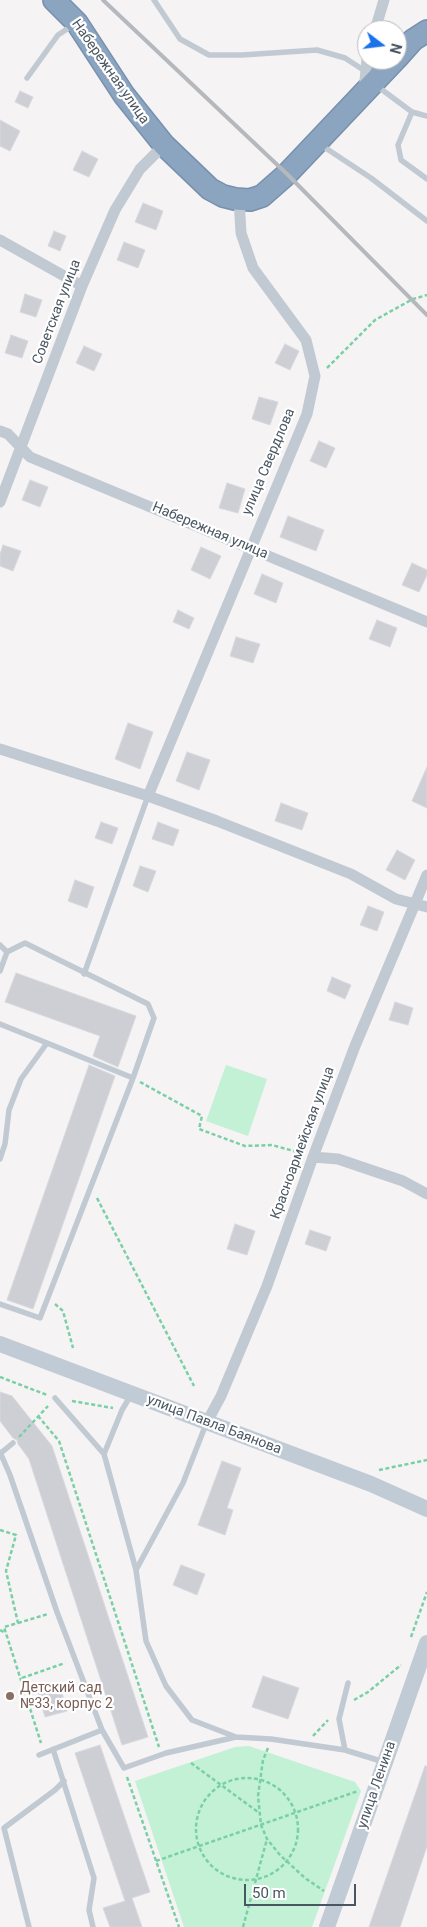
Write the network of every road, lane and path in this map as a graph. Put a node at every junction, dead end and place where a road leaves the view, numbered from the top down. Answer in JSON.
{"nodes":[{"id":1,"x":54,"y":0,"type":"edge"},
{"id":2,"x":154,"y":0,"type":"edge"},
{"id":3,"x":384,"y":0,"type":"edge"},
{"id":4,"x":378,"y":20,"type":"edge"},
{"id":5,"x":77,"y":23,"type":"junction"},
{"id":6,"x":427,"y":31,"type":"edge"},
{"id":7,"x":407,"y":47,"type":"edge"},
{"id":8,"x":367,"y":70,"type":"edge"},
{"id":9,"x":383,"y":70,"type":"edge"},
{"id":10,"x":27,"y":78,"type":"dead end"},
{"id":11,"x":367,"y":83,"type":"junction"},
{"id":12,"x":412,"y":112,"type":"junction"},
{"id":13,"x":427,"y":116,"type":"edge"},
{"id":14,"x":317,"y":143,"type":"junction"},
{"id":15,"x":164,"y":146,"type":"junction"},
{"id":16,"x":427,"y":179,"type":"edge"},
{"id":17,"x":239,"y":199,"type":"junction"},
{"id":18,"x":427,"y":221,"type":"edge"},
{"id":19,"x":0,"y":240,"type":"edge"},
{"id":20,"x":82,"y":286,"type":"junction"},
{"id":21,"x":427,"y":295,"type":"edge"},
{"id":22,"x":314,"y":376,"type":"junction"},
{"id":23,"x":0,"y":431,"type":"edge"},
{"id":24,"x":21,"y":446,"type":"junction"},
{"id":25,"x":0,"y":502,"type":"edge"},
{"id":26,"x":250,"y":548,"type":"junction"},
{"id":27,"x":427,"y":622,"type":"edge"},
{"id":28,"x":0,"y":749,"type":"edge"},
{"id":29,"x":148,"y":796,"type":"junction"},
{"id":30,"x":427,"y":875,"type":"edge"},
{"id":31,"x":415,"y":904,"type":"junction"},
{"id":32,"x":427,"y":907,"type":"edge"},
{"id":33,"x":0,"y":945,"type":"edge"},
{"id":34,"x":7,"y":952,"type":"junction"},
{"id":35,"x":0,"y":971,"type":"edge"},
{"id":36,"x":84,"y":974,"type":"junction"},
{"id":37,"x":0,"y":1024,"type":"edge"},
{"id":38,"x":47,"y":1043,"type":"junction"},
{"id":39,"x":133,"y":1078,"type":"junction"},
{"id":40,"x":313,"y":1157,"type":"junction"},
{"id":41,"x":0,"y":1159,"type":"edge"},
{"id":42,"x":90,"y":1186,"type":"junction"},
{"id":43,"x":427,"y":1194,"type":"edge"},
{"id":44,"x":48,"y":1298,"type":"junction"},
{"id":45,"x":0,"y":1304,"type":"edge"},
{"id":46,"x":0,"y":1344,"type":"edge"},
{"id":47,"x":74,"y":1348,"type":"dead end"},
{"id":48,"x":194,"y":1386,"type":"dead end"},
{"id":49,"x":132,"y":1393,"type":"junction"},
{"id":50,"x":55,"y":1398,"type":"dead end"},
{"id":51,"x":207,"y":1422,"type":"junction"},
{"id":52,"x":13,"y":1443,"type":"joint"},
{"id":53,"x":0,"y":1452,"type":"edge"},
{"id":54,"x":104,"y":1454,"type":"junction"},
{"id":55,"x":427,"y":1460,"type":"edge"},
{"id":56,"x":372,"y":1471,"type":"dead end"},
{"id":57,"x":427,"y":1509,"type":"edge"},
{"id":58,"x":0,"y":1530,"type":"edge"},
{"id":59,"x":136,"y":1570,"type":"junction"},
{"id":60,"x":57,"y":1612,"type":"junction"},
{"id":61,"x":18,"y":1623,"type":"junction"},
{"id":62,"x":0,"y":1630,"type":"edge"},
{"id":63,"x":6,"y":1633,"type":"junction"},
{"id":64,"x":427,"y":1643,"type":"edge"},
{"id":65,"x":75,"y":1660,"type":"junction"},
{"id":66,"x":22,"y":1678,"type":"junction"},
{"id":67,"x":348,"y":1683,"type":"dead end"},
{"id":68,"x":102,"y":1730,"type":"junction"},
{"id":69,"x":236,"y":1737,"type":"junction"},
{"id":70,"x":271,"y":1739,"type":"junction"},
{"id":71,"x":53,"y":1749,"type":"junction"},
{"id":72,"x":345,"y":1750,"type":"junction"},
{"id":73,"x":41,"y":1754,"type":"joint"},
{"id":74,"x":162,"y":1755,"type":"junction"},
{"id":75,"x":384,"y":1762,"type":"junction"},
{"id":76,"x":191,"y":1763,"type":"dead end"},
{"id":77,"x":124,"y":1768,"type":"junction"},
{"id":78,"x":260,"y":1779,"type":"junction"},
{"id":79,"x":64,"y":1781,"type":"junction"},
{"id":80,"x":221,"y":1785,"type":"junction"},
{"id":81,"x":362,"y":1790,"type":"dead end"},
{"id":82,"x":259,"y":1813,"type":"junction"},
{"id":83,"x":296,"y":1813,"type":"junction"},
{"id":84,"x":261,"y":1825,"type":"junction"},
{"id":85,"x":267,"y":1838,"type":"junction"},
{"id":86,"x":198,"y":1846,"type":"junction"},
{"id":87,"x":156,"y":1861,"type":"junction"},
{"id":88,"x":287,"y":1861,"type":"junction"},
{"id":89,"x":256,"y":1880,"type":"junction"},
{"id":90,"x":326,"y":1893,"type":"dead end"},
{"id":91,"x":29,"y":1927,"type":"edge"},
{"id":92,"x":93,"y":1927,"type":"edge"},
{"id":93,"x":178,"y":1927,"type":"edge"},
{"id":94,"x":243,"y":1927,"type":"edge"},
{"id":95,"x":327,"y":1927,"type":"edge"}],
"edges":[{"from":1,"to":5,"type":"highway","name":"Набережная улица"},
{"from":2,"to":11,"type":"lane"},
{"from":3,"to":4,"type":"street"},
{"from":5,"to":10,"type":"lane"},
{"from":5,"to":15,"type":"highway","name":"Набережная улица"},
{"from":6,"to":7,"type":"highway"},
{"from":8,"to":11,"type":"street"},
{"from":9,"to":11,"type":"highway"},
{"from":11,"to":12,"type":"lane"},
{"from":11,"to":14,"type":"highway"},
{"from":12,"to":13,"type":"lane"},
{"from":12,"to":16,"type":"lane"},
{"from":14,"to":17,"type":"highway"},
{"from":14,"to":18,"type":"lane"},
{"from":15,"to":17,"type":"highway","name":"Набережная улица"},
{"from":15,"to":20,"type":"street","name":"Советская улица"},
{"from":17,"to":22,"type":"street","name":"улица Свердлова"},
{"from":19,"to":20,"type":"street"},
{"from":20,"to":24,"type":"street","name":"Советская улица"},
{"from":21,"to":22,"type":"path"},
{"from":22,"to":26,"type":"street","name":"улица Свердлова"},
{"from":23,"to":24,"type":"street","name":"Набережная улица"},
{"from":24,"to":25,"type":"street","name":"Советская улица"},
{"from":24,"to":26,"type":"street","name":"Набережная улица"},
{"from":26,"to":27,"type":"street","name":"Набережная улица"},
{"from":26,"to":29,"type":"street","name":"улица Свердлова"},
{"from":28,"to":29,"type":"street"},
{"from":29,"to":31,"type":"street"},
{"from":29,"to":36,"type":"lane"},
{"from":30,"to":31,"type":"street","name":"Красноармейская улица"},
{"from":31,"to":32,"type":"street"},
{"from":31,"to":40,"type":"street","name":"Красноармейская улица"},
{"from":33,"to":34,"type":"lane"},
{"from":34,"to":35,"type":"lane"},
{"from":34,"to":36,"type":"lane"},
{"from":36,"to":39,"type":"lane"},
{"from":37,"to":38,"type":"lane"},
{"from":38,"to":39,"type":"lane"},
{"from":38,"to":41,"type":"lane"},
{"from":39,"to":40,"type":"path"},
{"from":39,"to":42,"type":"lane"},
{"from":40,"to":43,"type":"street"},
{"from":40,"to":51,"type":"street","name":"Красноармейская улица"},
{"from":42,"to":44,"type":"lane"},
{"from":42,"to":48,"type":"path"},
{"from":44,"to":45,"type":"lane"},
{"from":44,"to":47,"type":"path"},
{"from":46,"to":49,"type":"main road","name":"улица Павла Баянова"},
{"from":49,"to":51,"type":"main road","name":"улица Павла Баянова"},
{"from":49,"to":54,"type":"lane"},
{"from":50,"to":54,"type":"lane"},
{"from":51,"to":57,"type":"main road","name":"улица Павла Баянова"},
{"from":51,"to":59,"type":"lane"},
{"from":52,"to":53,"type":"lane"},
{"from":52,"to":74,"type":"path"},
{"from":53,"to":60,"type":"lane"},
{"from":54,"to":59,"type":"lane"},
{"from":55,"to":56,"type":"path"},
{"from":58,"to":61,"type":"path"},
{"from":59,"to":69,"type":"lane"},
{"from":60,"to":61,"type":"path"},
{"from":60,"to":65,"type":"lane"},
{"from":61,"to":63,"type":"path"},
{"from":62,"to":63,"type":"path"},
{"from":63,"to":66,"type":"path"},
{"from":64,"to":75,"type":"main road","name":"улица Ленина"},
{"from":65,"to":66,"type":"path"},
{"from":65,"to":68,"type":"lane"},
{"from":66,"to":73,"type":"path"},
{"from":67,"to":72,"type":"lane"},
{"from":68,"to":71,"type":"lane"},
{"from":68,"to":77,"type":"lane"},
{"from":69,"to":70,"type":"lane"},
{"from":69,"to":74,"type":"lane"},
{"from":70,"to":72,"type":"lane"},
{"from":70,"to":78,"type":"path"},
{"from":71,"to":73,"type":"lane"},
{"from":71,"to":79,"type":"lane"},
{"from":72,"to":75,"type":"lane"},
{"from":74,"to":77,"type":"lane"},
{"from":75,"to":95,"type":"main road","name":"улица Ленина"},
{"from":76,"to":80,"type":"path"},
{"from":77,"to":87,"type":"path"},
{"from":78,"to":80,"type":"path"},
{"from":78,"to":82,"type":"path"},
{"from":78,"to":83,"type":"path"},
{"from":79,"to":91,"type":"lane"},
{"from":79,"to":92,"type":"lane"},
{"from":80,"to":82,"type":"path"},
{"from":80,"to":86,"type":"path"},
{"from":81,"to":83,"type":"path"},
{"from":82,"to":84,"type":"path"},
{"from":83,"to":84,"type":"path"},
{"from":83,"to":88,"type":"path"},
{"from":84,"to":85,"type":"path"},
{"from":84,"to":86,"type":"path"},
{"from":85,"to":88,"type":"path"},
{"from":85,"to":89,"type":"path"},
{"from":86,"to":87,"type":"path"},
{"from":86,"to":89,"type":"path"},
{"from":87,"to":93,"type":"path"},
{"from":88,"to":89,"type":"path"},
{"from":88,"to":90,"type":"path"},
{"from":89,"to":94,"type":"path"}]}
